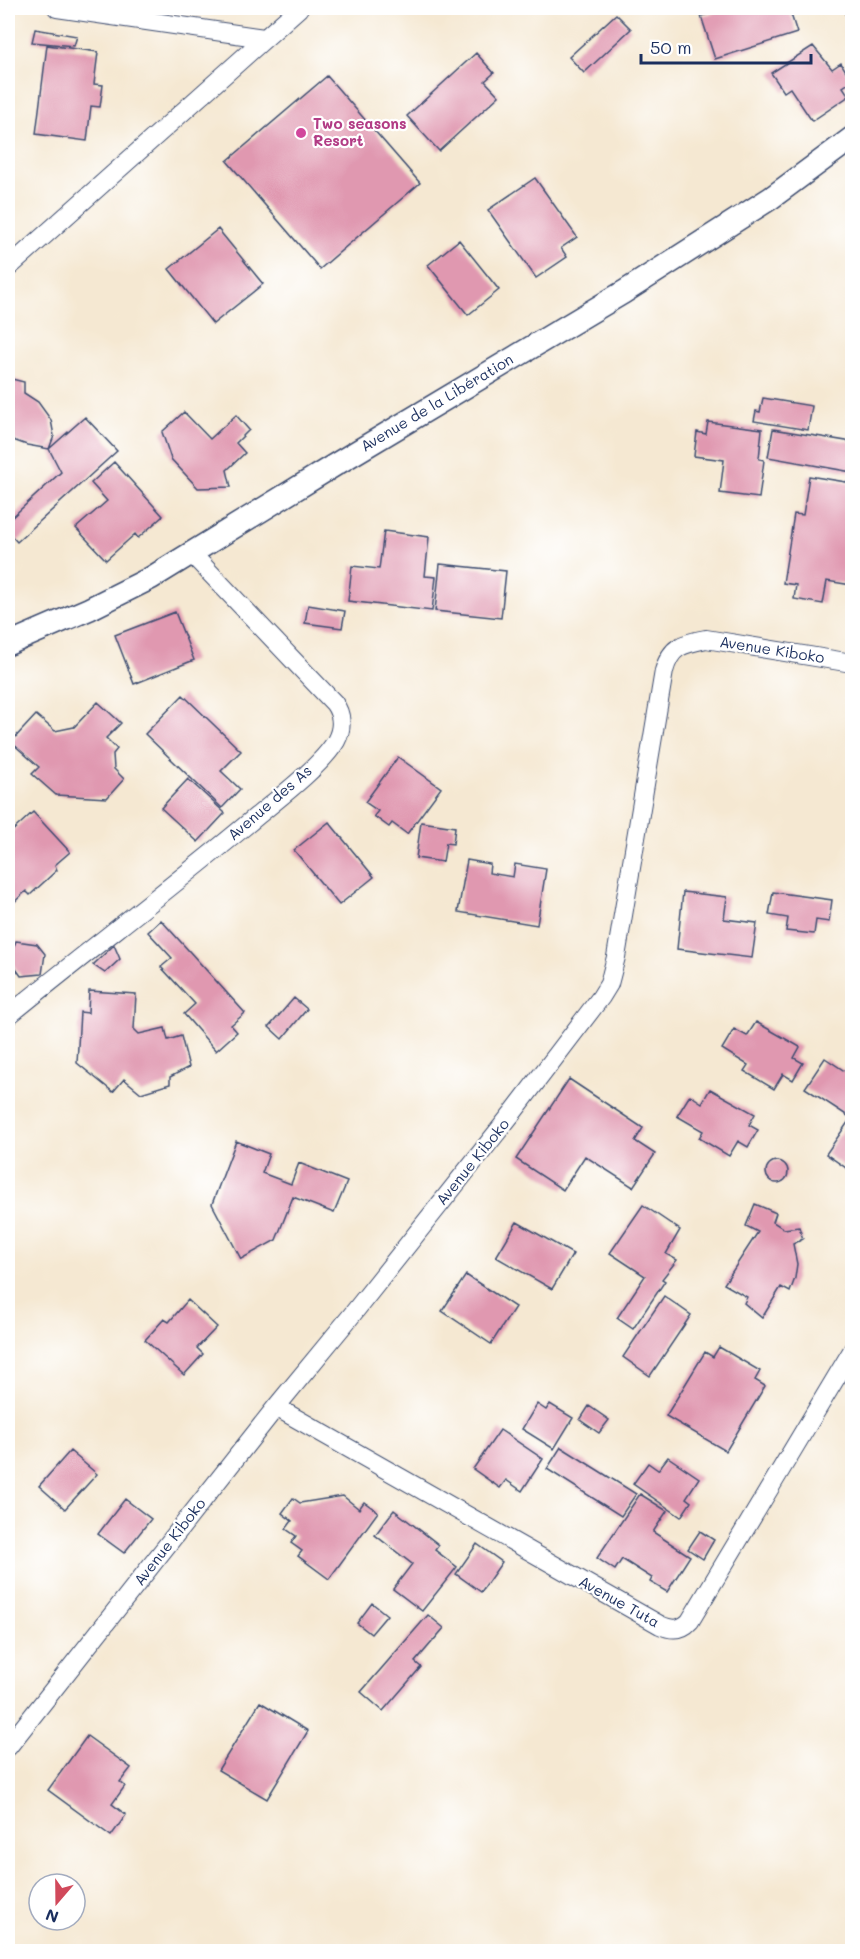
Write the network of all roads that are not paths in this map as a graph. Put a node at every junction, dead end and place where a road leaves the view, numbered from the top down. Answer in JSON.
{"nodes":[{"id":1,"x":57,"y":8,"type":"edge"},
{"id":2,"x":299,"y":8,"type":"edge"},
{"id":3,"x":264,"y":38,"type":"junction"},
{"id":4,"x":852,"y":138,"type":"edge"},
{"id":5,"x":8,"y":268,"type":"edge"},
{"id":6,"x":191,"y":553,"type":"junction"},
{"id":7,"x":8,"y":644,"type":"edge"},
{"id":8,"x":852,"y":663,"type":"edge"},
{"id":9,"x":8,"y":1016,"type":"edge"},
{"id":10,"x":852,"y":1351,"type":"edge"},
{"id":11,"x":276,"y":1407,"type":"junction"},
{"id":12,"x":8,"y":1747,"type":"edge"}],
"edges":[{"from":1,"to":3,"type":"street"},
{"from":2,"to":3,"type":"street"},
{"from":3,"to":5,"type":"street"},
{"from":4,"to":6,"type":"street","name":"Avenue de la Libération"},
{"from":6,"to":7,"type":"street","name":"Avenue de la Libération"},
{"from":6,"to":9,"type":"street","name":"Avenue des As"},
{"from":8,"to":11,"type":"street","name":"Avenue Kiboko"},
{"from":10,"to":11,"type":"street","name":"Avenue Tuta"},
{"from":11,"to":12,"type":"street","name":"Avenue Kiboko"}]}
